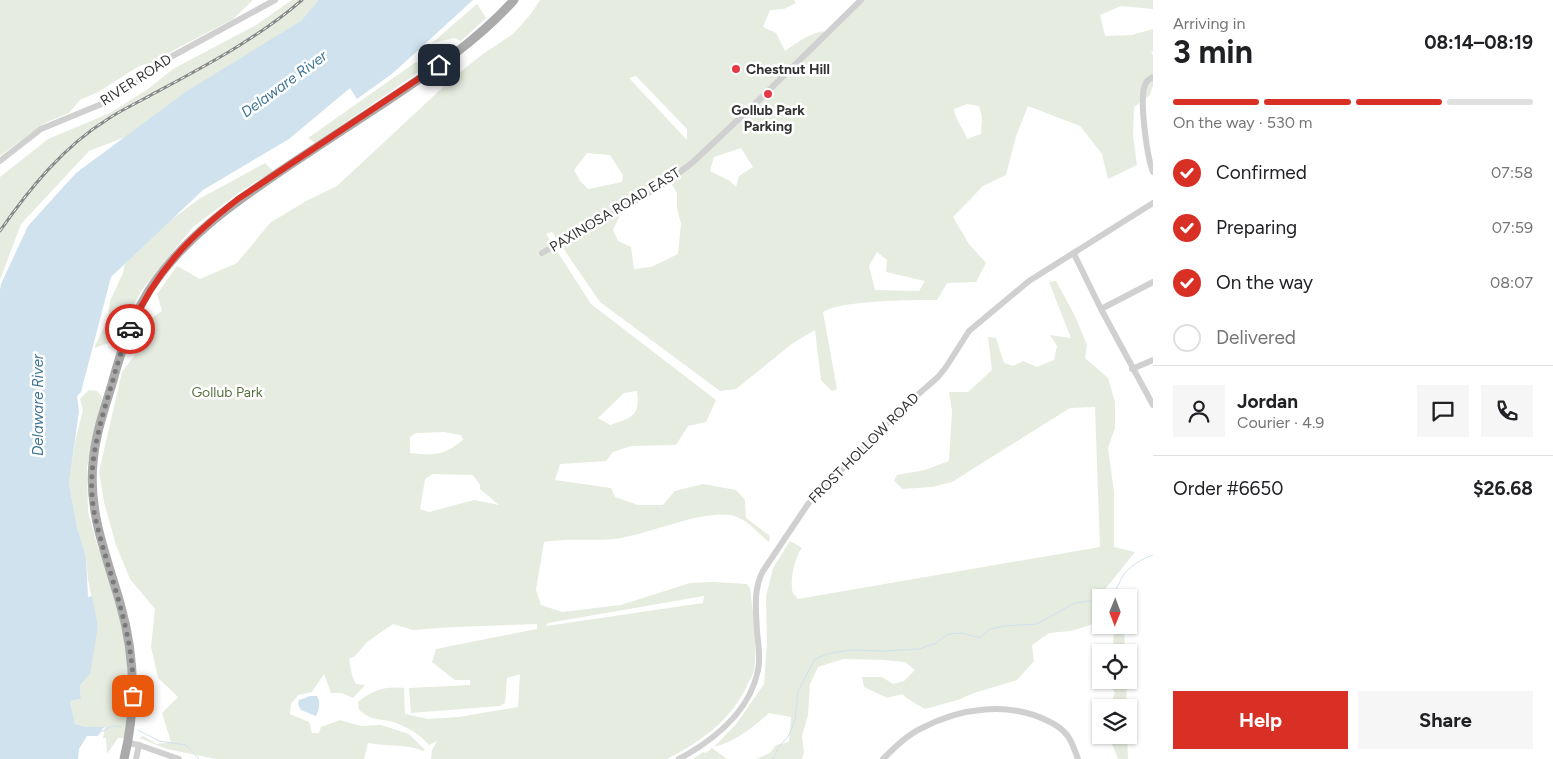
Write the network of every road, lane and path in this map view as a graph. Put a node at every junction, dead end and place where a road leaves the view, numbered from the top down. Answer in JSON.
{"nodes":[{"id":1,"x":275,"y":0,"type":"edge"},
{"id":2,"x":514,"y":0,"type":"edge"},
{"id":3,"x":861,"y":0,"type":"edge"},
{"id":4,"x":1153,"y":77,"type":"edge"},
{"id":5,"x":0,"y":161,"type":"edge"},
{"id":6,"x":1153,"y":172,"type":"edge"},
{"id":7,"x":1153,"y":203,"type":"edge"},
{"id":8,"x":542,"y":253,"type":"dead end"},
{"id":9,"x":1074,"y":254,"type":"junction"},
{"id":10,"x":1153,"y":282,"type":"edge"},
{"id":11,"x":1101,"y":309,"type":"junction"},
{"id":12,"x":1153,"y":360,"type":"edge"},
{"id":13,"x":1132,"y":369,"type":"junction"},
{"id":14,"x":1153,"y":405,"type":"edge"},
{"id":15,"x":128,"y":743,"type":"junction"},
{"id":16,"x":140,"y":745,"type":"junction"},
{"id":17,"x":124,"y":759,"type":"edge"},
{"id":18,"x":136,"y":759,"type":"edge"},
{"id":19,"x":179,"y":759,"type":"edge"},
{"id":20,"x":679,"y":759,"type":"edge"},
{"id":21,"x":883,"y":759,"type":"edge"},
{"id":22,"x":1078,"y":759,"type":"edge"}],
"edges":[{"from":1,"to":5,"type":"street","name":"RIVER ROAD"},
{"from":2,"to":15,"type":"main road"},
{"from":3,"to":8,"type":"street","name":"PAXINOSA ROAD EAST"},
{"from":4,"to":6,"type":"street"},
{"from":7,"to":9,"type":"street","name":"FROST HOLLOW ROAD"},
{"from":9,"to":11,"type":"street"},
{"from":9,"to":20,"type":"street","name":"FROST HOLLOW ROAD"},
{"from":10,"to":11,"type":"street"},
{"from":11,"to":13,"type":"street"},
{"from":12,"to":13,"type":"street"},
{"from":13,"to":14,"type":"street"},
{"from":15,"to":16,"type":"street"},
{"from":15,"to":17,"type":"main road"},
{"from":16,"to":18,"type":"street"},
{"from":16,"to":19,"type":"street"},
{"from":21,"to":22,"type":"street"}]}
